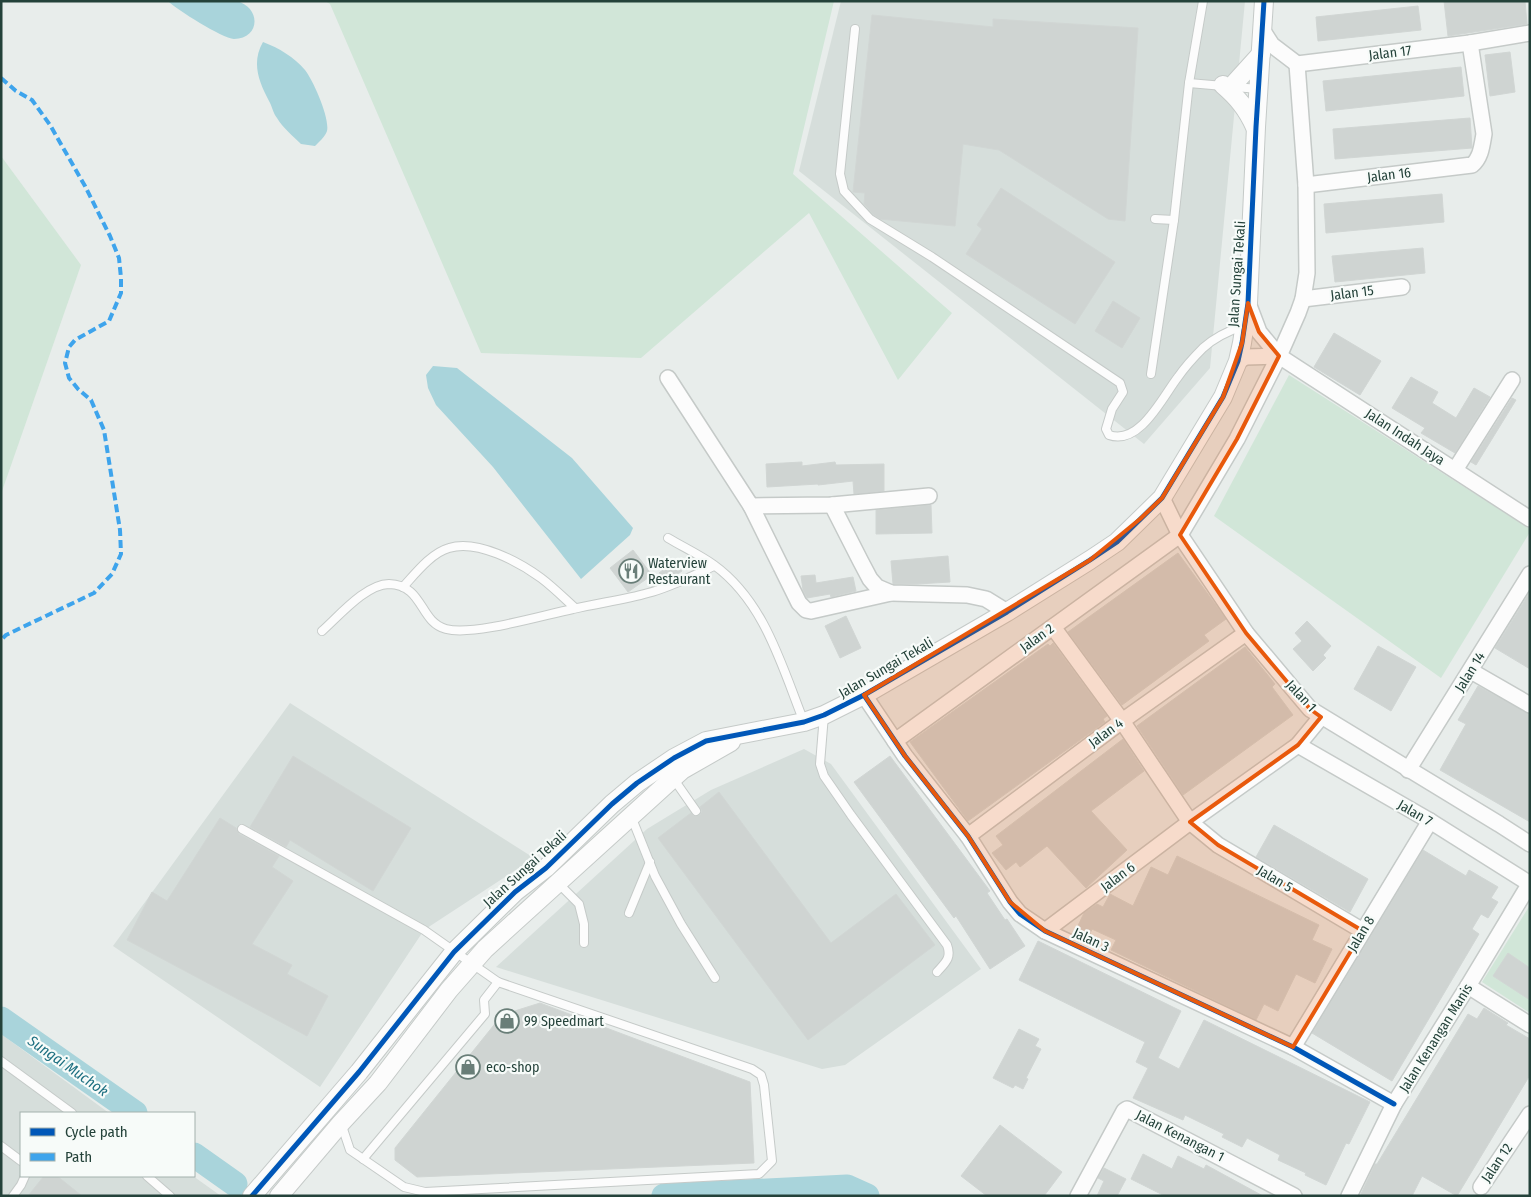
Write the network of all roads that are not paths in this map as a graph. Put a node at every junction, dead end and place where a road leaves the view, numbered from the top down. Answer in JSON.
{"nodes":[{"id":1,"x":1203,"y":1,"type":"edge"},
{"id":2,"x":1264,"y":1,"type":"edge"},
{"id":3,"x":855,"y":29,"type":"dead end"},
{"id":4,"x":1263,"y":31,"type":"junction"},
{"id":5,"x":1530,"y":33,"type":"edge"},
{"id":6,"x":1470,"y":43,"type":"junction"},
{"id":7,"x":1261,"y":54,"type":"junction"},
{"id":8,"x":1297,"y":64,"type":"junction"},
{"id":9,"x":1189,"y":84,"type":"junction"},
{"id":10,"x":1228,"y":86,"type":"junction"},
{"id":11,"x":1258,"y":89,"type":"junction"},
{"id":12,"x":1256,"y":127,"type":"junction"},
{"id":13,"x":1306,"y":185,"type":"junction"},
{"id":14,"x":1155,"y":219,"type":"dead end"},
{"id":15,"x":1174,"y":220,"type":"junction"},
{"id":16,"x":1402,"y":287,"type":"dead end"},
{"id":17,"x":1303,"y":299,"type":"junction"},
{"id":18,"x":1248,"y":302,"type":"junction"},
{"id":19,"x":1245,"y":326,"type":"junction"},
{"id":20,"x":1279,"y":356,"type":"junction"},
{"id":21,"x":1238,"y":361,"type":"junction"},
{"id":22,"x":1150,"y":374,"type":"dead end"},
{"id":23,"x":668,"y":378,"type":"dead end"},
{"id":24,"x":1512,"y":380,"type":"dead end"},
{"id":25,"x":1455,"y":470,"type":"junction"},
{"id":26,"x":929,"y":496,"type":"dead end"},
{"id":27,"x":1162,"y":498,"type":"junction"},
{"id":28,"x":832,"y":505,"type":"junction"},
{"id":29,"x":750,"y":506,"type":"junction"},
{"id":30,"x":1530,"y":519,"type":"edge"},
{"id":31,"x":1180,"y":535,"type":"junction"},
{"id":32,"x":668,"y":538,"type":"dead end"},
{"id":33,"x":714,"y":566,"type":"junction"},
{"id":34,"x":1530,"y":574,"type":"edge"},
{"id":35,"x":403,"y":587,"type":"junction"},
{"id":36,"x":891,"y":592,"type":"junction"},
{"id":37,"x":575,"y":608,"type":"junction"},
{"id":38,"x":1007,"y":612,"type":"junction"},
{"id":39,"x":1053,"y":627,"type":"junction"},
{"id":40,"x":322,"y":631,"type":"dead end"},
{"id":41,"x":1246,"y":633,"type":"junction"},
{"id":42,"x":1471,"y":670,"type":"junction"},
{"id":43,"x":864,"y":695,"type":"junction"},
{"id":44,"x":1530,"y":705,"type":"edge"},
{"id":45,"x":824,"y":715,"type":"junction"},
{"id":46,"x":1321,"y":717,"type":"junction"},
{"id":47,"x":804,"y":722,"type":"junction"},
{"id":48,"x":1122,"y":722,"type":"junction"},
{"id":49,"x":750,"y":733,"type":"junction"},
{"id":50,"x":895,"y":741,"type":"junction"},
{"id":51,"x":1298,"y":746,"type":"junction"},
{"id":52,"x":1408,"y":770,"type":"junction"},
{"id":53,"x":673,"y":778,"type":"junction"},
{"id":54,"x":696,"y":811,"type":"dead end"},
{"id":55,"x":631,"y":816,"type":"junction"},
{"id":56,"x":1430,"y":821,"type":"junction"},
{"id":57,"x":1190,"y":822,"type":"junction"},
{"id":58,"x":242,"y":829,"type":"dead end"},
{"id":59,"x":968,"y":836,"type":"junction"},
{"id":60,"x":1530,"y":844,"type":"edge"},
{"id":61,"x":650,"y":862,"type":"junction"},
{"id":62,"x":558,"y":883,"type":"junction"},
{"id":63,"x":1530,"y":883,"type":"edge"},
{"id":64,"x":629,"y":913,"type":"dead end"},
{"id":65,"x":1045,"y":931,"type":"junction"},
{"id":66,"x":1363,"y":931,"type":"junction"},
{"id":67,"x":584,"y":943,"type":"dead end"},
{"id":68,"x":454,"y":952,"type":"junction"},
{"id":69,"x":471,"y":965,"type":"junction"},
{"id":70,"x":937,"y":972,"type":"dead end"},
{"id":71,"x":715,"y":978,"type":"dead end"},
{"id":72,"x":498,"y":982,"type":"junction"},
{"id":73,"x":1468,"y":986,"type":"junction"},
{"id":74,"x":1530,"y":1024,"type":"edge"},
{"id":75,"x":1292,"y":1047,"type":"junction"},
{"id":76,"x":1,"y":1060,"type":"edge"},
{"id":77,"x":1394,"y":1104,"type":"junction"},
{"id":78,"x":71,"y":1112,"type":"edge"},
{"id":79,"x":1530,"y":1114,"type":"edge"},
{"id":80,"x":341,"y":1123,"type":"junction"},
{"id":81,"x":1,"y":1146,"type":"edge"},
{"id":82,"x":364,"y":1159,"type":"junction"},
{"id":83,"x":20,"y":1161,"type":"edge"},
{"id":84,"x":25,"y":1177,"type":"edge"},
{"id":85,"x":148,"y":1177,"type":"edge"},
{"id":86,"x":1481,"y":1187,"type":"dead end"},
{"id":87,"x":253,"y":1195,"type":"edge"},
{"id":88,"x":13,"y":1196,"type":"edge"},
{"id":89,"x":170,"y":1196,"type":"edge"},
{"id":90,"x":279,"y":1196,"type":"edge"},
{"id":91,"x":1078,"y":1196,"type":"edge"},
{"id":92,"x":1294,"y":1196,"type":"edge"},
{"id":93,"x":1349,"y":1196,"type":"edge"}],
"edges":[{"from":1,"to":9,"type":"lane"},
{"from":2,"to":4,"type":"street","name":"Jalan Sungai Tekali"},
{"from":3,"to":19,"type":"lane"},
{"from":4,"to":7,"type":"street","name":"Jalan Sungai Tekali"},
{"from":4,"to":8,"type":"street"},
{"from":5,"to":6,"type":"street","name":"Jalan 17"},
{"from":6,"to":8,"type":"street","name":"Jalan 17"},
{"from":6,"to":13,"type":"street","name":"Jalan 16"},
{"from":7,"to":10,"type":"street"},
{"from":7,"to":11,"type":"street","name":"Jalan Sungai Tekali"},
{"from":8,"to":13,"type":"street"},
{"from":9,"to":10,"type":"lane"},
{"from":9,"to":15,"type":"lane"},
{"from":10,"to":11,"type":"lane"},
{"from":10,"to":12,"type":"street"},
{"from":11,"to":12,"type":"street","name":"Jalan Sungai Tekali"},
{"from":12,"to":18,"type":"street","name":"Jalan Sungai Tekali"},
{"from":13,"to":17,"type":"street"},
{"from":14,"to":15,"type":"lane"},
{"from":15,"to":22,"type":"lane"},
{"from":16,"to":17,"type":"street","name":"Jalan 15"},
{"from":17,"to":20,"type":"street"},
{"from":18,"to":19,"type":"street","name":"Jalan Sungai Tekali"},
{"from":18,"to":20,"type":"street","name":"Jalan Indah Jaya"},
{"from":19,"to":21,"type":"street","name":"Jalan Sungai Tekali"},
{"from":20,"to":21,"type":"street"},
{"from":20,"to":25,"type":"street","name":"Jalan Indah Jaya"},
{"from":20,"to":31,"type":"street"},
{"from":21,"to":27,"type":"street","name":"Jalan Sungai Tekali"},
{"from":23,"to":29,"type":"street"},
{"from":24,"to":25,"type":"street"},
{"from":25,"to":30,"type":"street","name":"Jalan Indah Jaya"},
{"from":26,"to":28,"type":"street"},
{"from":27,"to":31,"type":"street","name":"Jalan 1"},
{"from":27,"to":38,"type":"street","name":"Jalan Sungai Tekali"},
{"from":28,"to":29,"type":"street"},
{"from":28,"to":36,"type":"street"},
{"from":29,"to":36,"type":"street"},
{"from":31,"to":39,"type":"street","name":"Jalan 2"},
{"from":31,"to":41,"type":"street","name":"Jalan 1"},
{"from":32,"to":33,"type":"lane"},
{"from":33,"to":37,"type":"lane"},
{"from":33,"to":47,"type":"lane"},
{"from":34,"to":42,"type":"street","name":"Jalan 14"},
{"from":35,"to":37,"type":"lane"},
{"from":35,"to":37,"type":"lane"},
{"from":35,"to":40,"type":"lane"},
{"from":36,"to":38,"type":"street"},
{"from":38,"to":43,"type":"street","name":"Jalan Sungai Tekali"},
{"from":39,"to":48,"type":"street"},
{"from":39,"to":50,"type":"street","name":"Jalan 2"},
{"from":41,"to":46,"type":"street","name":"Jalan 1"},
{"from":41,"to":48,"type":"street","name":"Jalan 4"},
{"from":42,"to":44,"type":"street"},
{"from":42,"to":52,"type":"street","name":"Jalan 14"},
{"from":43,"to":45,"type":"street","name":"Jalan Sungai Tekali"},
{"from":43,"to":50,"type":"street","name":"Jalan 3"},
{"from":45,"to":47,"type":"street","name":"Jalan Sungai Tekali"},
{"from":45,"to":70,"type":"lane"},
{"from":46,"to":51,"type":"street","name":"Jalan 6"},
{"from":46,"to":52,"type":"street","name":"Jalan 1"},
{"from":47,"to":49,"type":"street","name":"Jalan Sungai Tekali"},
{"from":48,"to":57,"type":"street"},
{"from":48,"to":59,"type":"street","name":"Jalan 4"},
{"from":49,"to":53,"type":"street","name":"Jalan Sungai Tekali"},
{"from":49,"to":68,"type":"street","name":"Jalan Sungai Tekali"},
{"from":50,"to":59,"type":"street","name":"Jalan 3"},
{"from":51,"to":56,"type":"street","name":"Jalan 7"},
{"from":51,"to":57,"type":"street","name":"Jalan 6"},
{"from":52,"to":60,"type":"street","name":"Jalan 1"},
{"from":53,"to":54,"type":"lane"},
{"from":53,"to":55,"type":"street","name":"Jalan Sungai Tekali"},
{"from":55,"to":61,"type":"lane"},
{"from":55,"to":62,"type":"street","name":"Jalan Sungai Tekali"},
{"from":56,"to":63,"type":"street","name":"Jalan 7"},
{"from":56,"to":66,"type":"street","name":"Jalan 8"},
{"from":57,"to":65,"type":"street","name":"Jalan 6"},
{"from":57,"to":66,"type":"street","name":"Jalan 5"},
{"from":58,"to":68,"type":"lane"},
{"from":59,"to":65,"type":"street","name":"Jalan 3"},
{"from":61,"to":64,"type":"lane"},
{"from":61,"to":71,"type":"lane"},
{"from":62,"to":67,"type":"lane"},
{"from":62,"to":69,"type":"street","name":"Jalan Sungai Tekali"},
{"from":63,"to":73,"type":"street","name":"Jalan Kenangan Manis"},
{"from":65,"to":75,"type":"street","name":"Jalan 3"},
{"from":66,"to":75,"type":"street","name":"Jalan 8"},
{"from":68,"to":69,"type":"lane"},
{"from":68,"to":87,"type":"street","name":"Jalan Sungai Tekali"},
{"from":69,"to":72,"type":"lane"},
{"from":69,"to":80,"type":"street","name":"Jalan Sungai Tekali"},
{"from":72,"to":82,"type":"lane"},
{"from":72,"to":82,"type":"lane"},
{"from":73,"to":74,"type":"street"},
{"from":73,"to":77,"type":"street","name":"Jalan Kenangan Manis"},
{"from":75,"to":77,"type":"street","name":"Jalan 3"},
{"from":76,"to":78,"type":"lane"},
{"from":77,"to":93,"type":"street","name":"Jalan Kenangan Manis"},
{"from":79,"to":86,"type":"street","name":"Jalan 12"},
{"from":80,"to":82,"type":"lane"},
{"from":80,"to":90,"type":"street","name":"Jalan Sungai Tekali"},
{"from":81,"to":83,"type":"lane"},
{"from":84,"to":88,"type":"lane"},
{"from":85,"to":89,"type":"lane"},
{"from":91,"to":92,"type":"street","name":"Jalan Kenangan 1"}]}
